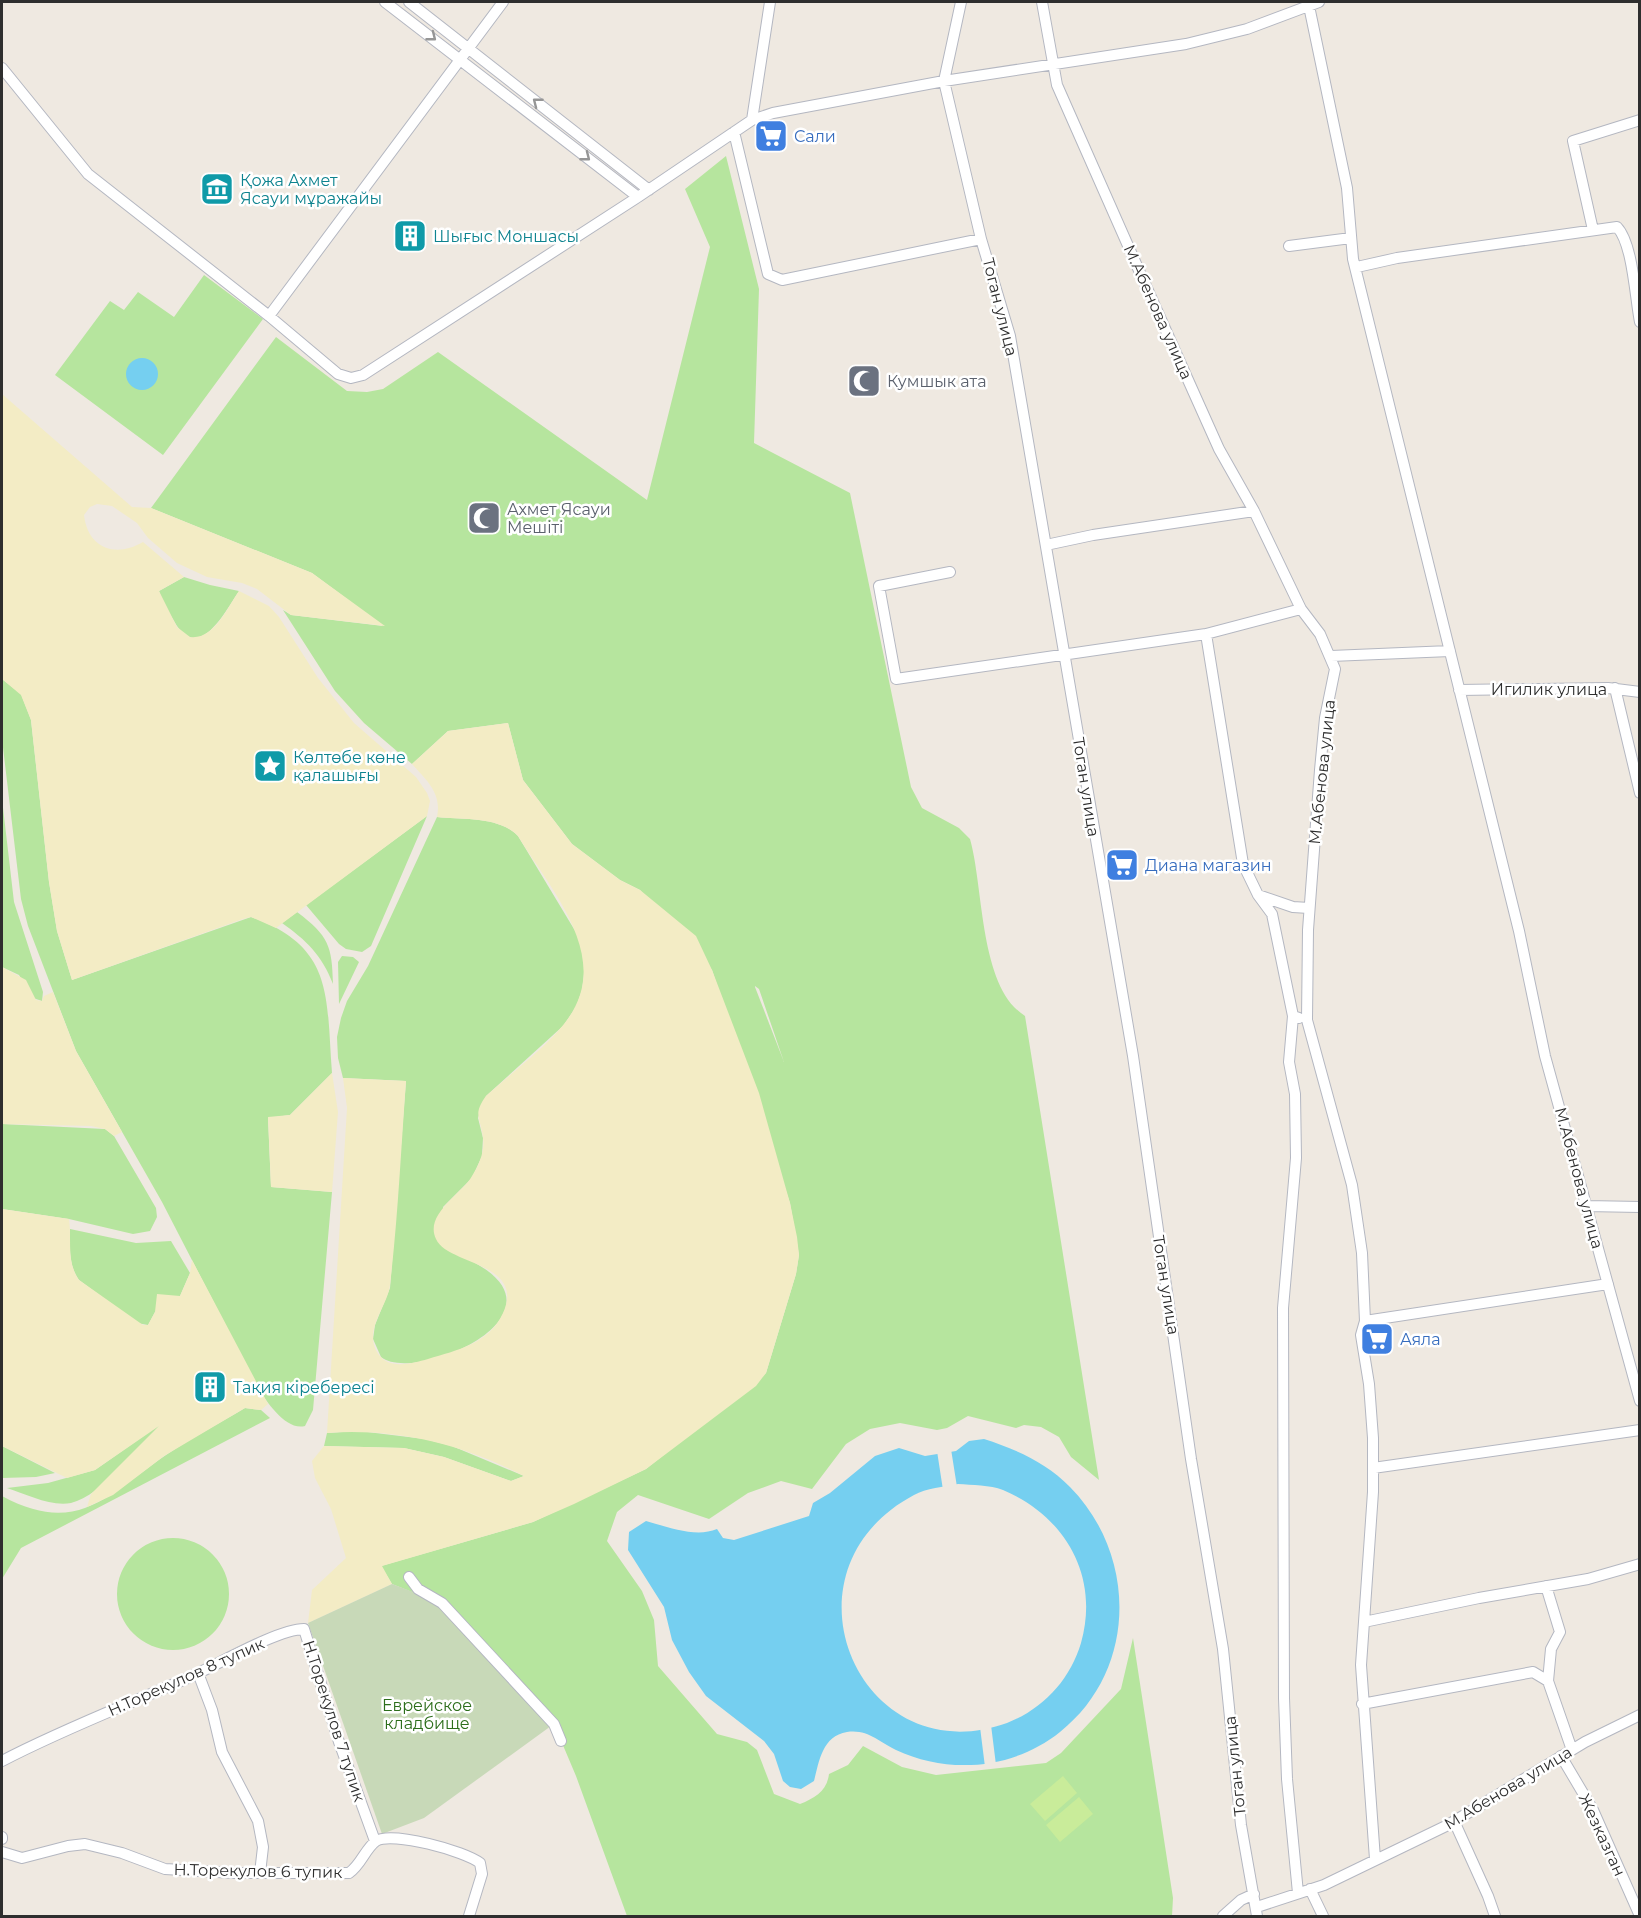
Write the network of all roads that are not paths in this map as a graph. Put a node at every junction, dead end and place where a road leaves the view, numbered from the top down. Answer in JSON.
{"nodes":[{"id":1,"x":385,"y":2,"type":"edge"},
{"id":2,"x":409,"y":2,"type":"edge"},
{"id":3,"x":503,"y":2,"type":"edge"},
{"id":4,"x":770,"y":2,"type":"edge"},
{"id":5,"x":961,"y":2,"type":"edge"},
{"id":6,"x":1042,"y":2,"type":"edge"},
{"id":7,"x":1314,"y":4,"type":"edge"},
{"id":8,"x":468,"y":47,"type":"junction"},
{"id":9,"x":459,"y":58,"type":"junction"},
{"id":10,"x":1053,"y":64,"type":"junction"},
{"id":11,"x":2,"y":68,"type":"edge"},
{"id":12,"x":944,"y":81,"type":"junction"},
{"id":13,"x":752,"y":120,"type":"junction"},
{"id":14,"x":1640,"y":120,"type":"edge"},
{"id":15,"x":734,"y":132,"type":"junction"},
{"id":16,"x":649,"y":190,"type":"junction"},
{"id":17,"x":638,"y":197,"type":"junction"},
{"id":18,"x":1593,"y":230,"type":"junction"},
{"id":19,"x":1351,"y":238,"type":"junction"},
{"id":20,"x":981,"y":239,"type":"junction"},
{"id":21,"x":1289,"y":246,"type":"dead end"},
{"id":22,"x":1640,"y":247,"type":"edge"},
{"id":23,"x":1627,"y":250,"type":"junction"},
{"id":24,"x":1357,"y":267,"type":"junction"},
{"id":25,"x":269,"y":316,"type":"junction"},
{"id":26,"x":1640,"y":321,"type":"edge"},
{"id":27,"x":1254,"y":511,"type":"junction"},
{"id":28,"x":1046,"y":545,"type":"junction"},
{"id":29,"x":951,"y":572,"type":"dead end"},
{"id":30,"x":1301,"y":609,"type":"junction"},
{"id":31,"x":1206,"y":634,"type":"junction"},
{"id":32,"x":1450,"y":651,"type":"junction"},
{"id":33,"x":1064,"y":654,"type":"junction"},
{"id":34,"x":1331,"y":656,"type":"junction"},
{"id":35,"x":1616,"y":688,"type":"junction"},
{"id":36,"x":1459,"y":690,"type":"junction"},
{"id":37,"x":1640,"y":692,"type":"edge"},
{"id":38,"x":1640,"y":793,"type":"edge"},
{"id":39,"x":1258,"y":895,"type":"junction"},
{"id":40,"x":1309,"y":908,"type":"junction"},
{"id":41,"x":1293,"y":1016,"type":"junction"},
{"id":42,"x":1307,"y":1020,"type":"junction"},
{"id":43,"x":1586,"y":1206,"type":"junction"},
{"id":44,"x":1640,"y":1207,"type":"edge"},
{"id":45,"x":1608,"y":1284,"type":"junction"},
{"id":46,"x":1365,"y":1321,"type":"junction"},
{"id":47,"x":1640,"y":1401,"type":"edge"},
{"id":48,"x":1640,"y":1430,"type":"edge"},
{"id":49,"x":1373,"y":1468,"type":"junction"},
{"id":50,"x":1640,"y":1564,"type":"edge"},
{"id":51,"x":409,"y":1577,"type":"dead end"},
{"id":52,"x":1546,"y":1586,"type":"junction"},
{"id":53,"x":1364,"y":1622,"type":"junction"},
{"id":54,"x":274,"y":1638,"type":"joint"},
{"id":55,"x":198,"y":1673,"type":"junction"},
{"id":56,"x":1548,"y":1681,"type":"junction"},
{"id":57,"x":1362,"y":1704,"type":"junction"},
{"id":58,"x":1640,"y":1715,"type":"edge"},
{"id":59,"x":561,"y":1741,"type":"dead end"},
{"id":60,"x":1572,"y":1750,"type":"junction"},
{"id":61,"x":1561,"y":1756,"type":"junction"},
{"id":62,"x":2,"y":1761,"type":"edge"},
{"id":63,"x":1454,"y":1821,"type":"junction"},
{"id":64,"x":375,"y":1841,"type":"junction"},
{"id":65,"x":2,"y":1852,"type":"edge"},
{"id":66,"x":1374,"y":1859,"type":"junction"},
{"id":67,"x":260,"y":1873,"type":"junction"},
{"id":68,"x":1310,"y":1889,"type":"junction"},
{"id":69,"x":1298,"y":1893,"type":"junction"},
{"id":70,"x":1254,"y":1894,"type":"junction"},
{"id":71,"x":1257,"y":1912,"type":"edge"},
{"id":72,"x":470,"y":1917,"type":"edge"},
{"id":73,"x":1223,"y":1917,"type":"edge"},
{"id":74,"x":1323,"y":1917,"type":"edge"},
{"id":75,"x":1495,"y":1917,"type":"edge"},
{"id":76,"x":1640,"y":1917,"type":"edge"}],
"edges":[{"from":1,"to":9,"type":"street","one_way":true},
{"from":2,"to":8,"type":"street"},
{"from":3,"to":8,"type":"street"},
{"from":4,"to":13,"type":"street"},
{"from":5,"to":12,"type":"street"},
{"from":6,"to":10,"type":"street"},
{"from":7,"to":10,"type":"street","name":"М.Абенова улица"},
{"from":7,"to":19,"type":"street","name":"М.Абенова улица"},
{"from":8,"to":9,"type":"street"},
{"from":16,"to":8,"type":"street","one_way":true},
{"from":9,"to":17,"type":"street","one_way":true},
{"from":9,"to":25,"type":"street"},
{"from":10,"to":12,"type":"street","name":"М.Абенова улица"},
{"from":10,"to":27,"type":"street","name":"М.Абенова улица"},
{"from":11,"to":25,"type":"street","name":"М.Абенова улица"},
{"from":12,"to":13,"type":"street","name":"М.Абенова улица"},
{"from":12,"to":20,"type":"street"},
{"from":13,"to":15,"type":"street","name":"М.Абенова улица"},
{"from":14,"to":18,"type":"street"},
{"from":15,"to":16,"type":"street","name":"М.Абенова улица"},
{"from":15,"to":20,"type":"street","name":"Тоган улица"},
{"from":16,"to":17,"type":"street","name":"М.Абенова улица"},
{"from":17,"to":25,"type":"street","name":"М.Абенова улица"},
{"from":18,"to":23,"type":"street"},
{"from":18,"to":24,"type":"street"},
{"from":19,"to":21,"type":"street"},
{"from":19,"to":24,"type":"street","name":"М.Абенова улица"},
{"from":20,"to":28,"type":"street","name":"Тоган улица"},
{"from":22,"to":23,"type":"street"},
{"from":23,"to":26,"type":"street"},
{"from":24,"to":32,"type":"street","name":"М.Абенова улица"},
{"from":27,"to":28,"type":"street"},
{"from":27,"to":30,"type":"street","name":"М.Абенова улица"},
{"from":28,"to":33,"type":"street","name":"Тоган улица"},
{"from":29,"to":33,"type":"street"},
{"from":30,"to":31,"type":"street"},
{"from":30,"to":34,"type":"street","name":"М.Абенова улица"},
{"from":31,"to":33,"type":"street"},
{"from":31,"to":39,"type":"street"},
{"from":32,"to":34,"type":"street"},
{"from":32,"to":36,"type":"street","name":"М.Абенова улица"},
{"from":33,"to":70,"type":"street","name":"Тоган улица"},
{"from":34,"to":40,"type":"street","name":"М.Абенова улица"},
{"from":35,"to":36,"type":"street","name":"Игилик улица"},
{"from":35,"to":37,"type":"street","name":"Игилик улица"},
{"from":35,"to":38,"type":"street"},
{"from":36,"to":43,"type":"street","name":"М.Абенова улица"},
{"from":39,"to":40,"type":"street"},
{"from":39,"to":41,"type":"street"},
{"from":40,"to":42,"type":"street","name":"М.Абенова улица"},
{"from":41,"to":42,"type":"street"},
{"from":41,"to":69,"type":"street"},
{"from":42,"to":46,"type":"street","name":"М.Абенова улица"},
{"from":43,"to":44,"type":"street"},
{"from":43,"to":45,"type":"street","name":"М.Абенова улица"},
{"from":45,"to":46,"type":"street"},
{"from":45,"to":47,"type":"street","name":"М.Абенова улица"},
{"from":46,"to":49,"type":"street","name":"М.Абенова улица"},
{"from":48,"to":49,"type":"street"},
{"from":49,"to":53,"type":"street","name":"М.Абенова улица"},
{"from":50,"to":52,"type":"street"},
{"from":51,"to":59,"type":"street"},
{"from":52,"to":53,"type":"street"},
{"from":52,"to":56,"type":"street"},
{"from":53,"to":57,"type":"street","name":"М.Абенова улица"},
{"from":54,"to":55,"type":"street","name":"Н.Торекулов 8 тупик"},
{"from":54,"to":64,"type":"street","name":"Н.Торекулов 7 тупик"},
{"from":55,"to":62,"type":"street","name":"Н.Торекулов 8 тупик"},
{"from":55,"to":67,"type":"street"},
{"from":56,"to":57,"type":"street"},
{"from":56,"to":60,"type":"street"},
{"from":57,"to":66,"type":"street","name":"М.Абенова улица"},
{"from":58,"to":60,"type":"street","name":"М.Абенова улица"},
{"from":60,"to":61,"type":"street","name":"М.Абенова улица"},
{"from":61,"to":63,"type":"street","name":"М.Абенова улица"},
{"from":61,"to":76,"type":"street","name":"Жезказган"},
{"from":63,"to":66,"type":"street","name":"М.Абенова улица"},
{"from":63,"to":75,"type":"street"},
{"from":64,"to":67,"type":"street","name":"Н.Торекулов 6 тупик"},
{"from":64,"to":72,"type":"street"},
{"from":65,"to":67,"type":"street","name":"Н.Торекулов 6 тупик"},
{"from":66,"to":68,"type":"street","name":"М.Абенова улица"},
{"from":68,"to":69,"type":"street","name":"М.Абенова улица"},
{"from":68,"to":74,"type":"street"},
{"from":69,"to":71,"type":"street","name":"М.Абенова улица"},
{"from":70,"to":71,"type":"street","name":"Тоган улица"},
{"from":70,"to":73,"type":"street"}]}
